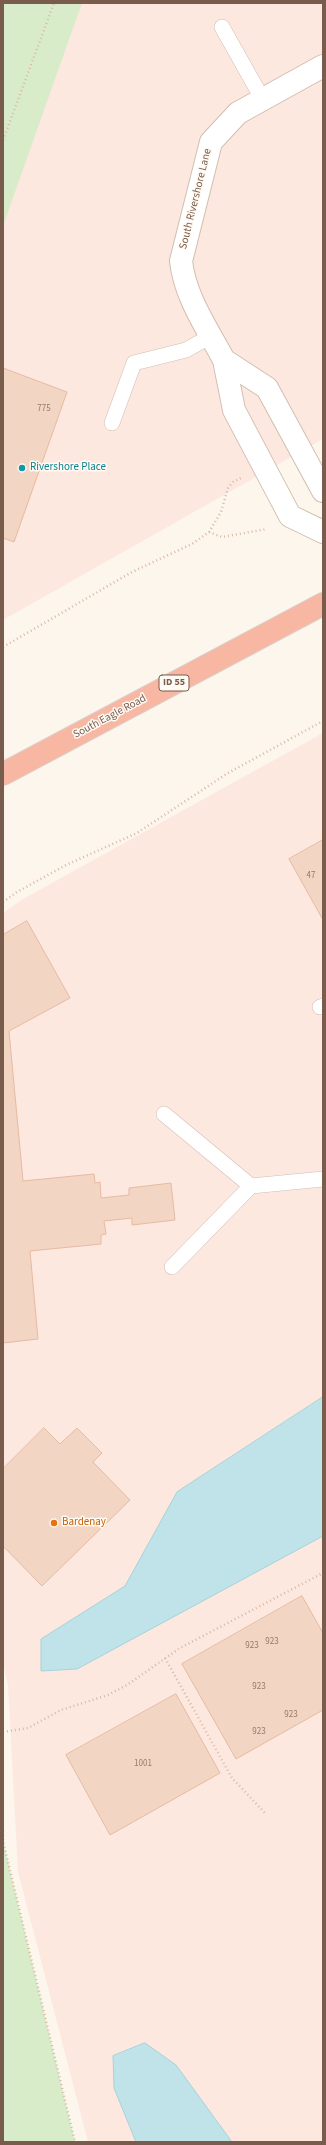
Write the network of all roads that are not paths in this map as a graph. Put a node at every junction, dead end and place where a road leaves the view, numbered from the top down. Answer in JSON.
{"nodes":[{"id":1,"x":222,"y":27,"type":"dead end"},
{"id":2,"x":323,"y":66,"type":"edge"},
{"id":3,"x":263,"y":100,"type":"junction"},
{"id":4,"x":212,"y":336,"type":"junction"},
{"id":5,"x":224,"y":360,"type":"junction"},
{"id":6,"x":112,"y":423,"type":"dead end"},
{"id":7,"x":323,"y":491,"type":"edge"},
{"id":8,"x":323,"y":524,"type":"edge"},
{"id":9,"x":323,"y":532,"type":"edge"},
{"id":10,"x":323,"y":604,"type":"edge"},
{"id":11,"x":3,"y":774,"type":"edge"},
{"id":12,"x":164,"y":1114,"type":"dead end"},
{"id":13,"x":323,"y":1179,"type":"edge"},
{"id":14,"x":251,"y":1186,"type":"junction"},
{"id":15,"x":172,"y":1267,"type":"dead end"}],
"edges":[{"from":1,"to":3,"type":"lane"},
{"from":2,"to":3,"type":"street","name":"South Rivershore Lane"},
{"from":3,"to":4,"type":"street","name":"South Rivershore Lane"},
{"from":4,"to":5,"type":"street","name":"South Rivershore Lane"},
{"from":4,"to":6,"type":"lane"},
{"from":5,"to":7,"type":"street"},
{"from":5,"to":9,"type":"street","name":"South Rivershore Lane"},
{"from":8,"to":9,"type":"street","name":"South Rivershore Lane"},
{"from":10,"to":11,"type":"highway","name":"South Eagle Road","number":"ID 55"},
{"from":12,"to":14,"type":"lane"},
{"from":13,"to":14,"type":"lane"},
{"from":14,"to":15,"type":"lane"}]}
